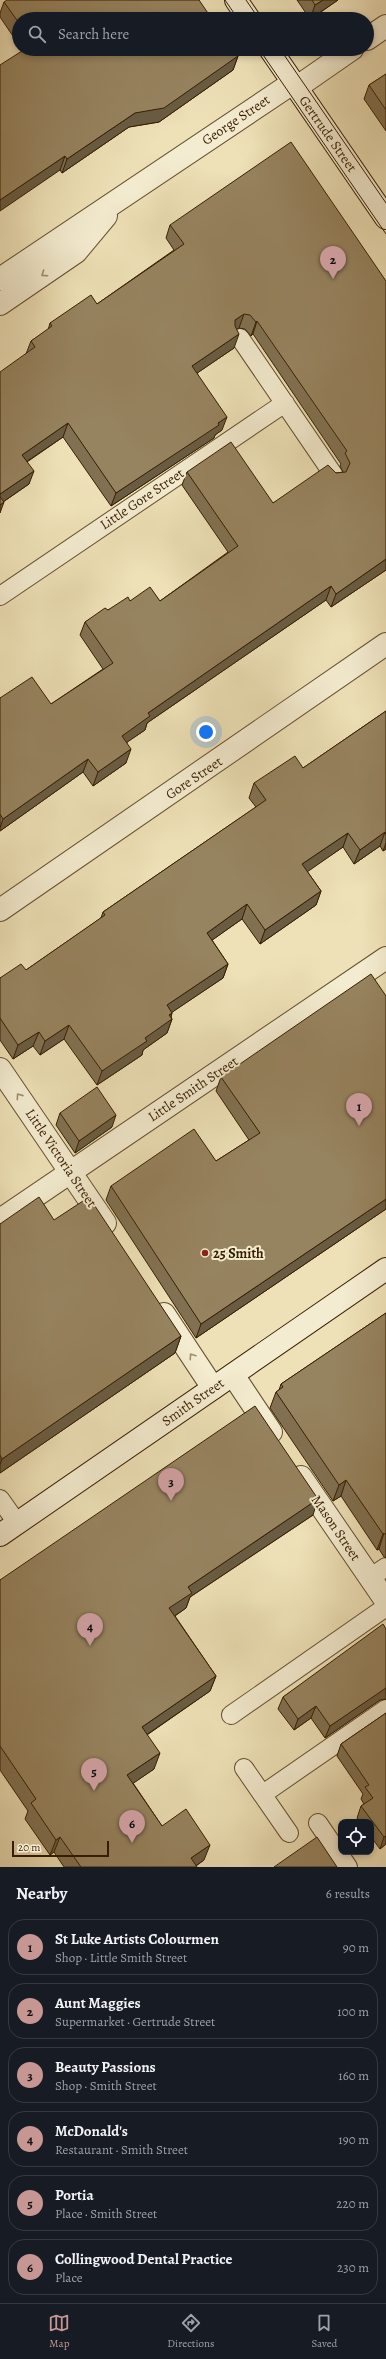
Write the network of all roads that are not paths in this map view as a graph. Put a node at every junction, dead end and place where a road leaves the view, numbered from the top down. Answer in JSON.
{"nodes":[{"id":1,"x":236,"y":0,"type":"edge"},
{"id":2,"x":244,"y":12,"type":"edge"},
{"id":3,"x":386,"y":26,"type":"edge"},
{"id":4,"x":374,"y":34,"type":"edge"},
{"id":5,"x":275,"y":56,"type":"edge"},
{"id":6,"x":342,"y":56,"type":"edge"},
{"id":7,"x":294,"y":84,"type":"junction"},
{"id":8,"x":122,"y":196,"type":"junction"},
{"id":9,"x":386,"y":218,"type":"edge"},
{"id":10,"x":0,"y":279,"type":"edge"},
{"id":11,"x":0,"y":304,"type":"edge"},
{"id":12,"x":240,"y":338,"type":"dead end"},
{"id":13,"x":285,"y":403,"type":"junction"},
{"id":14,"x":335,"y":477,"type":"edge"},
{"id":15,"x":0,"y":596,"type":"edge"},
{"id":16,"x":386,"y":644,"type":"edge"},
{"id":17,"x":0,"y":910,"type":"edge"},
{"id":18,"x":386,"y":958,"type":"edge"},
{"id":19,"x":0,"y":1069,"type":"edge"},
{"id":20,"x":71,"y":1171,"type":"junction"},
{"id":21,"x":0,"y":1220,"type":"edge"},
{"id":22,"x":116,"y":1240,"type":"edge"},
{"id":23,"x":386,"y":1269,"type":"edge"},
{"id":24,"x":155,"y":1300,"type":"edge"},
{"id":25,"x":232,"y":1375,"type":"junction"},
{"id":26,"x":213,"y":1388,"type":"junction"},
{"id":27,"x":0,"y":1499,"type":"edge"},
{"id":28,"x":8,"y":1529,"type":"edge"},
{"id":29,"x":378,"y":1573,"type":"edge"},
{"id":30,"x":386,"y":1602,"type":"edge"},
{"id":31,"x":386,"y":1607,"type":"edge"},
{"id":32,"x":386,"y":1709,"type":"edge"},
{"id":33,"x":231,"y":1715,"type":"dead end"},
{"id":34,"x":244,"y":1768,"type":"dead end"},
{"id":35,"x":263,"y":1794,"type":"junction"},
{"id":36,"x":318,"y":1823,"type":"dead end"},
{"id":37,"x":289,"y":1833,"type":"dead end"},
{"id":38,"x":348,"y":1867,"type":"edge"}],
"edges":[{"from":1,"to":2,"type":"street"},
{"from":3,"to":4,"type":"street"},
{"from":5,"to":7,"type":"street","name":"Gertrude Street"},
{"from":6,"to":7,"type":"street","name":"George Street"},
{"from":7,"to":8,"type":"street","name":"George Street"},
{"from":7,"to":9,"type":"street","name":"Gertrude Street"},
{"from":8,"to":10,"type":"street","name":"George Street"},
{"from":8,"to":11,"type":"street","name":"George Street","one_way":true},
{"from":12,"to":13,"type":"lane"},
{"from":13,"to":14,"type":"lane"},
{"from":13,"to":15,"type":"lane","name":"Little Gore Street"},
{"from":16,"to":17,"type":"street","name":"Gore Street"},
{"from":18,"to":20,"type":"street","name":"Little Smith Street"},
{"from":20,"to":19,"type":"street","name":"Little Victoria Street","one_way":true},
{"from":20,"to":21,"type":"street","name":"Little Smith Street"},
{"from":20,"to":22,"type":"street","name":"Little Victoria Street"},
{"from":23,"to":25,"type":"street","name":"Smith Street"},
{"from":26,"to":24,"type":"street","one_way":true},
{"from":25,"to":26,"type":"street","name":"Smith Street"},
{"from":25,"to":29,"type":"street","name":"Mason Street"},
{"from":26,"to":28,"type":"street","name":"Smith Street"},
{"from":27,"to":28,"type":"lane"},
{"from":29,"to":30,"type":"street","name":"Mason Street"},
{"from":31,"to":33,"type":"lane"},
{"from":32,"to":35,"type":"lane"},
{"from":34,"to":35,"type":"lane"},
{"from":35,"to":37,"type":"lane"},
{"from":36,"to":38,"type":"lane"}]}
